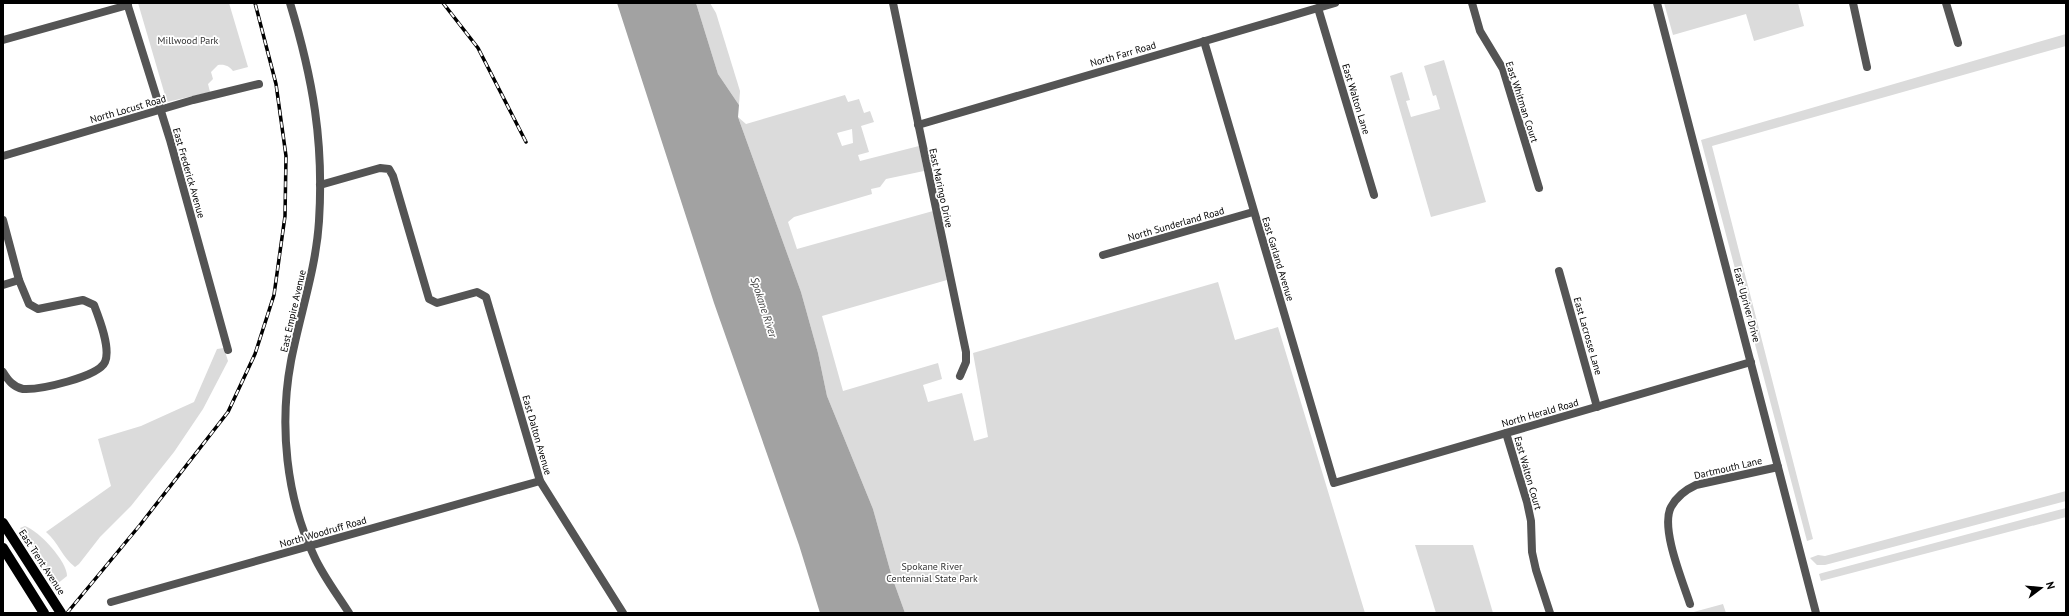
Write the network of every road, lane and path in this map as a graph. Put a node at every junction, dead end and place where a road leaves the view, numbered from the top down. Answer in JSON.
{"nodes":[{"id":1,"x":290,"y":3,"type":"edge"},
{"id":2,"x":893,"y":3,"type":"edge"},
{"id":3,"x":1334,"y":3,"type":"edge"},
{"id":4,"x":1472,"y":3,"type":"edge"},
{"id":5,"x":1657,"y":3,"type":"edge"},
{"id":6,"x":1853,"y":3,"type":"edge"},
{"id":7,"x":1946,"y":3,"type":"edge"},
{"id":8,"x":127,"y":4,"type":"edge"},
{"id":9,"x":1318,"y":8,"type":"junction"},
{"id":10,"x":3,"y":40,"type":"edge"},
{"id":11,"x":1204,"y":41,"type":"junction"},
{"id":12,"x":1958,"y":43,"type":"dead end"},
{"id":13,"x":1867,"y":67,"type":"dead end"},
{"id":14,"x":259,"y":84,"type":"dead end"},
{"id":15,"x":159,"y":110,"type":"junction"},
{"id":16,"x":918,"y":125,"type":"junction"},
{"id":17,"x":3,"y":156,"type":"edge"},
{"id":18,"x":320,"y":185,"type":"junction"},
{"id":19,"x":1539,"y":188,"type":"dead end"},
{"id":20,"x":1374,"y":195,"type":"dead end"},
{"id":21,"x":1253,"y":212,"type":"junction"},
{"id":22,"x":3,"y":220,"type":"edge"},
{"id":23,"x":1104,"y":255,"type":"dead end"},
{"id":24,"x":1559,"y":271,"type":"dead end"},
{"id":25,"x":19,"y":280,"type":"junction"},
{"id":26,"x":3,"y":285,"type":"edge"},
{"id":27,"x":228,"y":350,"type":"dead end"},
{"id":28,"x":1751,"y":362,"type":"junction"},
{"id":29,"x":3,"y":372,"type":"edge"},
{"id":30,"x":960,"y":376,"type":"dead end"},
{"id":31,"x":1597,"y":407,"type":"junction"},
{"id":32,"x":1506,"y":433,"type":"junction"},
{"id":33,"x":1778,"y":467,"type":"junction"},
{"id":34,"x":540,"y":481,"type":"junction"},
{"id":35,"x":1334,"y":483,"type":"joint"},
{"id":36,"x":3,"y":523,"type":"edge"},
{"id":37,"x":310,"y":547,"type":"junction"},
{"id":38,"x":3,"y":548,"type":"edge"},
{"id":39,"x":111,"y":602,"type":"dead end"},
{"id":40,"x":1690,"y":604,"type":"dead end"},
{"id":41,"x":44,"y":613,"type":"edge"},
{"id":42,"x":61,"y":613,"type":"edge"},
{"id":43,"x":349,"y":613,"type":"edge"},
{"id":44,"x":623,"y":613,"type":"edge"},
{"id":45,"x":1550,"y":613,"type":"edge"},
{"id":46,"x":1816,"y":613,"type":"edge"}],
"edges":[{"from":1,"to":18,"type":"street","name":"East Empire Avenue"},
{"from":2,"to":16,"type":"street","name":"East Maringo Drive"},
{"from":3,"to":9,"type":"street","name":"North Farr Road"},
{"from":4,"to":19,"type":"street","name":"East Whitman Court"},
{"from":5,"to":28,"type":"street","name":"East Upriver Drive"},
{"from":6,"to":13,"type":"street"},
{"from":7,"to":12,"type":"street"},
{"from":8,"to":10,"type":"street"},
{"from":8,"to":15,"type":"street","name":"East Frederick Avenue"},
{"from":9,"to":11,"type":"street","name":"North Farr Road"},
{"from":9,"to":20,"type":"street","name":"East Walton Lane"},
{"from":11,"to":16,"type":"street","name":"North Farr Road"},
{"from":11,"to":21,"type":"street","name":"East Garland Avenue"},
{"from":14,"to":15,"type":"street","name":"North Locust Road"},
{"from":15,"to":17,"type":"street","name":"North Locust Road"},
{"from":15,"to":27,"type":"street","name":"East Frederick Avenue"},
{"from":16,"to":30,"type":"street","name":"East Maringo Drive"},
{"from":18,"to":34,"type":"street","name":"East Dalton Avenue"},
{"from":18,"to":37,"type":"street","name":"East Empire Avenue"},
{"from":21,"to":23,"type":"street","name":"North Sunderland Road"},
{"from":21,"to":35,"type":"street","name":"East Garland Avenue"},
{"from":22,"to":25,"type":"street"},
{"from":24,"to":31,"type":"street","name":"East Lacrosse Lane"},
{"from":25,"to":26,"type":"street"},
{"from":25,"to":29,"type":"street"},
{"from":28,"to":31,"type":"street","name":"North Herald Road"},
{"from":28,"to":33,"type":"street","name":"East Upriver Drive"},
{"from":31,"to":32,"type":"street","name":"North Herald Road"},
{"from":32,"to":35,"type":"street","name":"North Herald Road"},
{"from":32,"to":45,"type":"street","name":"East Walton Court"},
{"from":33,"to":40,"type":"street","name":"Dartmouth Lane"},
{"from":33,"to":46,"type":"street","name":"East Upriver Drive"},
{"from":34,"to":37,"type":"street","name":"North Woodruff Road"},
{"from":34,"to":44,"type":"street","name":"East Dalton Avenue"},
{"from":36,"to":42,"type":"main road","name":"East Trent Avenue"},
{"from":37,"to":39,"type":"street","name":"North Woodruff Road"},
{"from":37,"to":43,"type":"street","name":"East Empire Avenue"},
{"from":38,"to":41,"type":"main road"}]}
